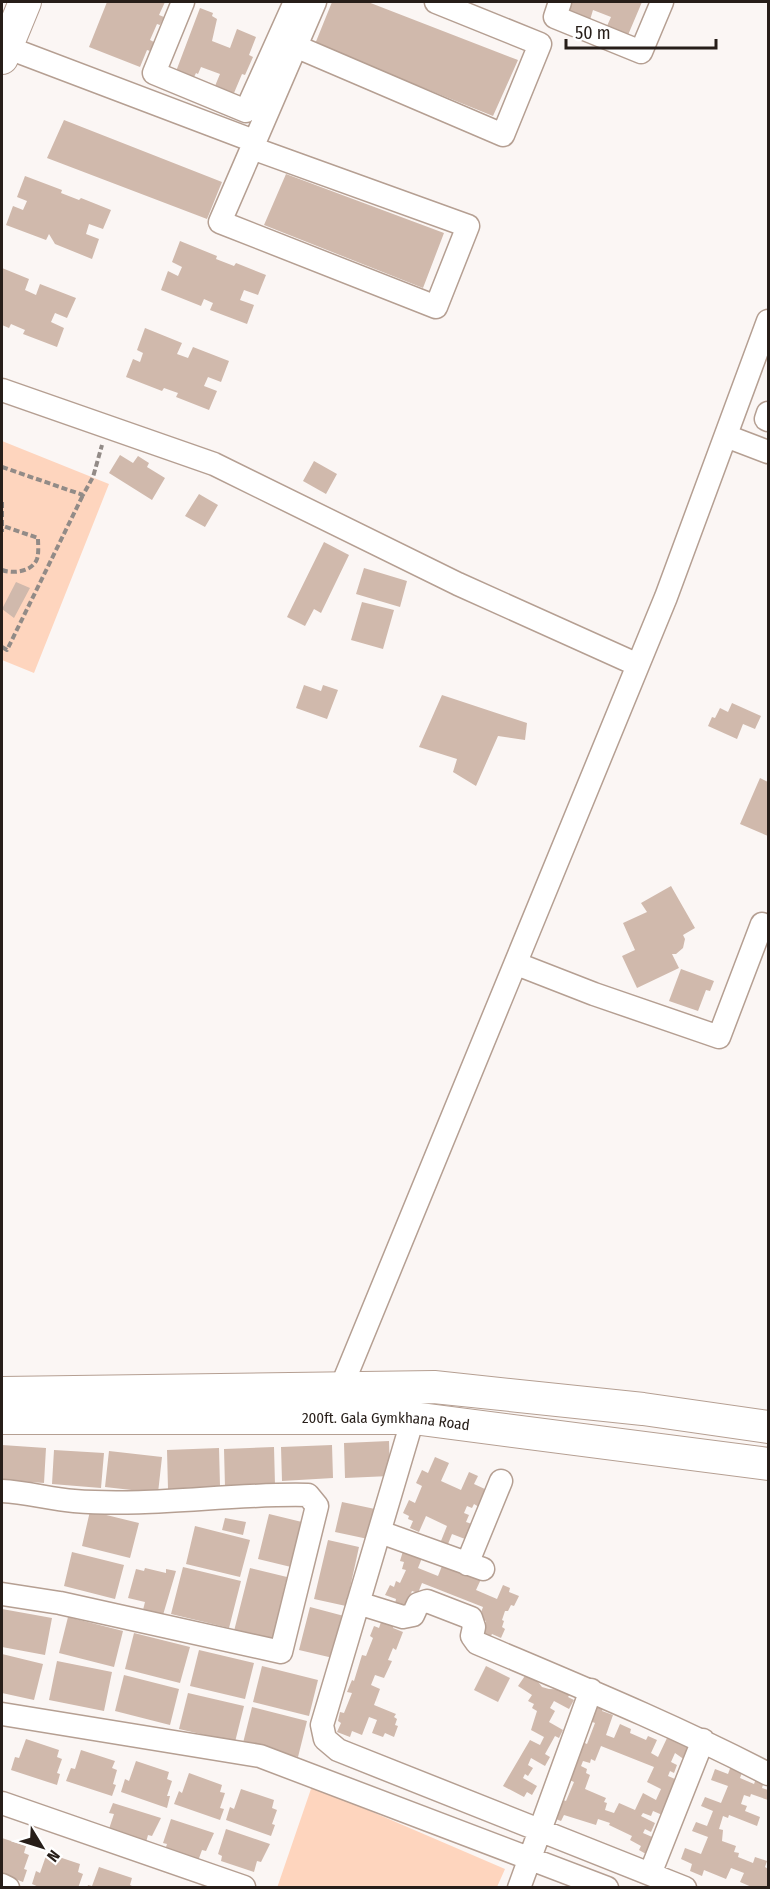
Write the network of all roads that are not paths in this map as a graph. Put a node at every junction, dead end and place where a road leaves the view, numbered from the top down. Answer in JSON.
{"nodes":[{"id":1,"x":25,"y":2,"type":"edge"},
{"id":2,"x":183,"y":2,"type":"edge"},
{"id":3,"x":295,"y":2,"type":"edge"},
{"id":4,"x":315,"y":2,"type":"edge"},
{"id":5,"x":436,"y":2,"type":"edge"},
{"id":6,"x":560,"y":2,"type":"edge"},
{"id":7,"x":662,"y":2,"type":"edge"},
{"id":8,"x":295,"y":46,"type":"junction"},
{"id":9,"x":4,"y":52,"type":"edge"},
{"id":10,"x":253,"y":145,"type":"junction"},
{"id":11,"x":768,"y":321,"type":"edge"},
{"id":12,"x":2,"y":390,"type":"edge"},
{"id":13,"x":768,"y":413,"type":"edge"},
{"id":14,"x":768,"y":420,"type":"edge"},
{"id":15,"x":726,"y":436,"type":"junction"},
{"id":16,"x":768,"y":452,"type":"edge"},
{"id":17,"x":638,"y":665,"type":"junction"},
{"id":18,"x":762,"y":924,"type":"dead end"},
{"id":19,"x":517,"y":964,"type":"junction"},
{"id":20,"x":2,"y":1393,"type":"edge"},
{"id":21,"x":335,"y":1403,"type":"junction"},
{"id":22,"x":2,"y":1418,"type":"edge"},
{"id":23,"x":413,"y":1418,"type":"junction"},
{"id":24,"x":768,"y":1427,"type":"edge"},
{"id":25,"x":768,"y":1464,"type":"edge"},
{"id":26,"x":501,"y":1481,"type":"dead end"},
{"id":27,"x":2,"y":1491,"type":"edge"},
{"id":28,"x":380,"y":1532,"type":"junction"},
{"id":29,"x":2,"y":1594,"type":"edge"},
{"id":30,"x":358,"y":1603,"type":"junction"},
{"id":31,"x":591,"y":1690,"type":"junction"},
{"id":32,"x":2,"y":1713,"type":"edge"},
{"id":33,"x":703,"y":1740,"type":"junction"},
{"id":34,"x":768,"y":1774,"type":"edge"},
{"id":35,"x":2,"y":1803,"type":"edge"},
{"id":36,"x":539,"y":1830,"type":"junction"},
{"id":37,"x":529,"y":1859,"type":"junction"},
{"id":38,"x":650,"y":1874,"type":"junction"},
{"id":39,"x":2,"y":1885,"type":"edge"},
{"id":40,"x":8,"y":1887,"type":"edge"},
{"id":41,"x":244,"y":1887,"type":"edge"},
{"id":42,"x":519,"y":1887,"type":"edge"},
{"id":43,"x":607,"y":1887,"type":"edge"},
{"id":44,"x":685,"y":1887,"type":"edge"}],
"edges":[{"from":1,"to":9,"type":"street"},
{"from":2,"to":3,"type":"street"},
{"from":4,"to":8,"type":"street"},
{"from":5,"to":8,"type":"street"},
{"from":6,"to":7,"type":"street"},
{"from":8,"to":10,"type":"street"},
{"from":9,"to":10,"type":"street"},
{"from":10,"to":10,"type":"street"},
{"from":11,"to":15,"type":"street"},
{"from":12,"to":17,"type":"street"},
{"from":13,"to":14,"type":"street"},
{"from":15,"to":16,"type":"street"},
{"from":15,"to":17,"type":"street"},
{"from":17,"to":19,"type":"street"},
{"from":18,"to":19,"type":"street"},
{"from":19,"to":21,"type":"street"},
{"from":20,"to":21,"type":"street"},
{"from":21,"to":22,"type":"street","name":"200ft. Gala Gymkhana Road"},
{"from":21,"to":23,"type":"street","name":"200ft. Gala Gymkhana Road"},
{"from":21,"to":24,"type":"street"},
{"from":23,"to":25,"type":"street","name":"200ft. Gala Gymkhana Road"},
{"from":23,"to":28,"type":"street"},
{"from":26,"to":28,"type":"street"},
{"from":27,"to":29,"type":"street"},
{"from":28,"to":30,"type":"street"},
{"from":30,"to":31,"type":"street"},
{"from":30,"to":36,"type":"street"},
{"from":31,"to":33,"type":"street"},
{"from":31,"to":36,"type":"street"},
{"from":32,"to":37,"type":"street"},
{"from":33,"to":34,"type":"street"},
{"from":33,"to":38,"type":"street"},
{"from":35,"to":41,"type":"street"},
{"from":36,"to":37,"type":"street"},
{"from":36,"to":38,"type":"street"},
{"from":37,"to":42,"type":"street"},
{"from":37,"to":43,"type":"street"},
{"from":38,"to":44,"type":"street"},
{"from":39,"to":40,"type":"street"}]}
